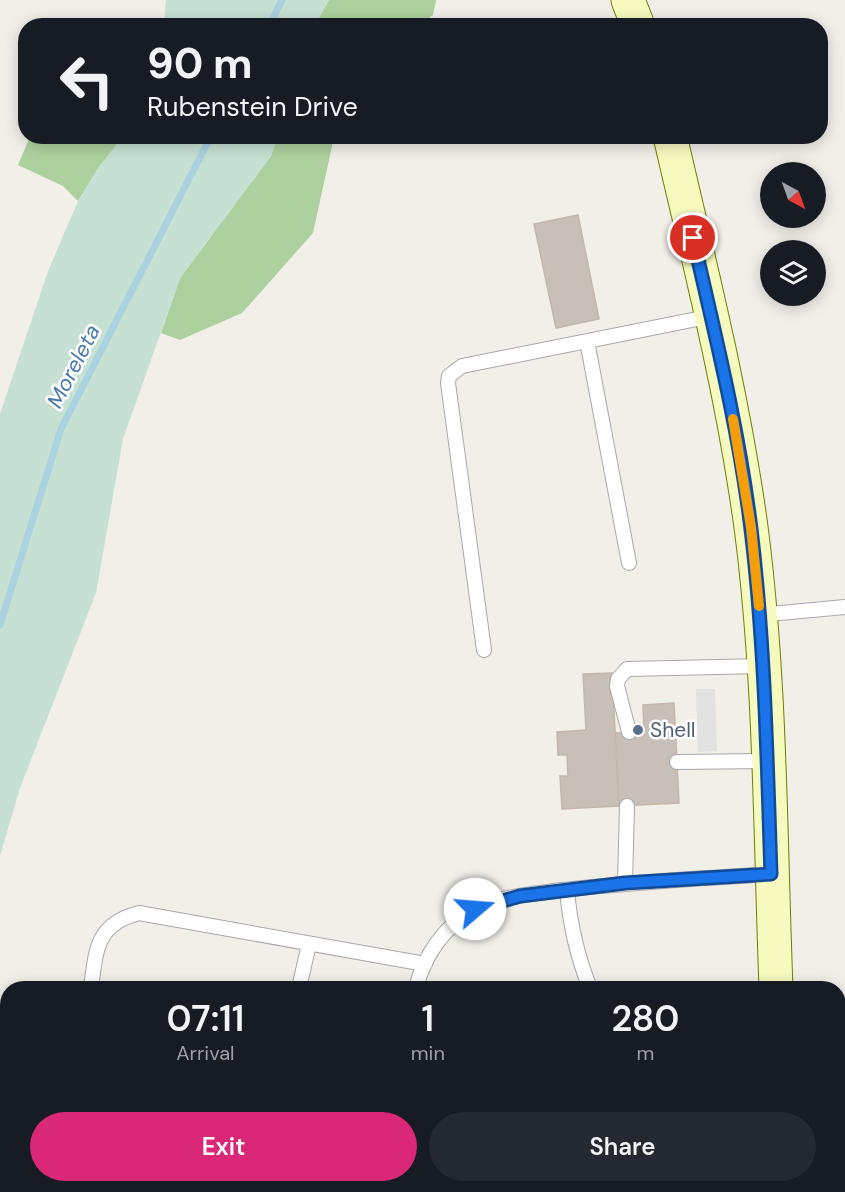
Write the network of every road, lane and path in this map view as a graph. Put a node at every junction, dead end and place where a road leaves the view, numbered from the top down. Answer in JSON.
{"nodes":[{"id":1,"x":628,"y":0,"type":"edge"},
{"id":2,"x":635,"y":18,"type":"edge"},
{"id":3,"x":672,"y":144,"type":"edge"},
{"id":4,"x":712,"y":316,"type":"junction"},
{"id":5,"x":587,"y":340,"type":"junction"},
{"id":6,"x":629,"y":563,"type":"dead end"},
{"id":7,"x":845,"y":607,"type":"edge"},
{"id":8,"x":760,"y":615,"type":"junction"},
{"id":9,"x":484,"y":650,"type":"dead end"},
{"id":10,"x":765,"y":666,"type":"junction"},
{"id":11,"x":629,"y":732,"type":"dead end"},
{"id":12,"x":767,"y":761,"type":"junction"},
{"id":13,"x":677,"y":762,"type":"dead end"},
{"id":14,"x":627,"y":806,"type":"dead end"},
{"id":15,"x":771,"y":874,"type":"junction"},
{"id":16,"x":625,"y":883,"type":"junction"},
{"id":17,"x":567,"y":890,"type":"junction"},
{"id":18,"x":309,"y":944,"type":"junction"},
{"id":19,"x":425,"y":964,"type":"junction"},
{"id":20,"x":92,"y":981,"type":"edge"},
{"id":21,"x":301,"y":981,"type":"edge"},
{"id":22,"x":419,"y":981,"type":"edge"},
{"id":23,"x":587,"y":981,"type":"edge"},
{"id":24,"x":776,"y":981,"type":"edge"}],
"edges":[{"from":1,"to":2,"type":"street"},
{"from":3,"to":4,"type":"street"},
{"from":4,"to":5,"type":"lane"},
{"from":4,"to":8,"type":"street"},
{"from":5,"to":6,"type":"lane"},
{"from":5,"to":9,"type":"lane"},
{"from":7,"to":8,"type":"lane"},
{"from":8,"to":10,"type":"street"},
{"from":10,"to":11,"type":"lane"},
{"from":10,"to":12,"type":"street"},
{"from":12,"to":13,"type":"lane"},
{"from":12,"to":15,"type":"street"},
{"from":14,"to":16,"type":"lane"},
{"from":15,"to":16,"type":"lane"},
{"from":15,"to":24,"type":"street"},
{"from":16,"to":17,"type":"lane"},
{"from":17,"to":19,"type":"lane"},
{"from":17,"to":23,"type":"lane"},
{"from":18,"to":19,"type":"lane"},
{"from":18,"to":20,"type":"lane"},
{"from":18,"to":21,"type":"lane"},
{"from":19,"to":22,"type":"lane"}]}
